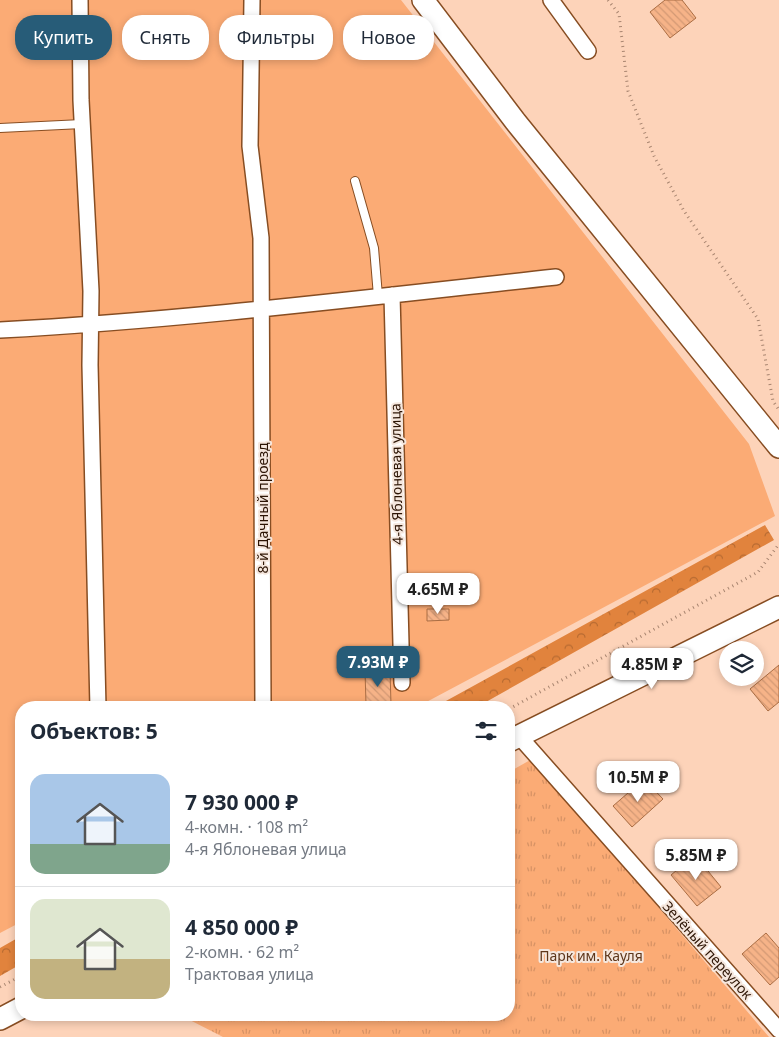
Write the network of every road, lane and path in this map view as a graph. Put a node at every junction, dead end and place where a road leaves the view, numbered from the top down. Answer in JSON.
{"nodes":[{"id":1,"x":80,"y":0,"type":"edge"},
{"id":2,"x":252,"y":0,"type":"edge"},
{"id":3,"x":424,"y":0,"type":"edge"},
{"id":4,"x":552,"y":0,"type":"edge"},
{"id":5,"x":608,"y":0,"type":"edge"},
{"id":6,"x":588,"y":51,"type":"dead end"},
{"id":7,"x":82,"y":124,"type":"junction"},
{"id":8,"x":0,"y":128,"type":"edge"},
{"id":9,"x":355,"y":182,"type":"dead end"},
{"id":10,"x":556,"y":277,"type":"dead end"},
{"id":11,"x":385,"y":296,"type":"junction"},
{"id":12,"x":262,"y":309,"type":"junction"},
{"id":13,"x":90,"y":325,"type":"junction"},
{"id":14,"x":0,"y":330,"type":"edge"},
{"id":15,"x":779,"y":410,"type":"edge"},
{"id":16,"x":779,"y":447,"type":"edge"},
{"id":17,"x":779,"y":544,"type":"edge"},
{"id":18,"x":779,"y":607,"type":"edge"},
{"id":19,"x":402,"y":683,"type":"dead end"},
{"id":20,"x":98,"y":701,"type":"edge"},
{"id":21,"x":263,"y":701,"type":"edge"},
{"id":22,"x":515,"y":706,"type":"edge"},
{"id":23,"x":515,"y":738,"type":"edge"},
{"id":24,"x":515,"y":739,"type":"edge"},
{"id":25,"x":15,"y":979,"type":"edge"},
{"id":26,"x":0,"y":987,"type":"edge"},
{"id":27,"x":15,"y":1011,"type":"edge"},
{"id":28,"x":0,"y":1020,"type":"edge"},
{"id":29,"x":779,"y":1030,"type":"edge"}],
"edges":[{"from":1,"to":7,"type":"street"},
{"from":2,"to":12,"type":"street","name":"8-й Дачный проезд"},
{"from":3,"to":16,"type":"street"},
{"from":4,"to":6,"type":"street"},
{"from":5,"to":15,"type":"path"},
{"from":7,"to":8,"type":"lane"},
{"from":7,"to":13,"type":"street"},
{"from":9,"to":11,"type":"lane"},
{"from":10,"to":11,"type":"street"},
{"from":11,"to":12,"type":"street"},
{"from":11,"to":19,"type":"street","name":"4-я Яблоневая улица"},
{"from":12,"to":13,"type":"street"},
{"from":12,"to":21,"type":"street","name":"8-й Дачный проезд"},
{"from":13,"to":14,"type":"street"},
{"from":13,"to":20,"type":"street"},
{"from":17,"to":22,"type":"path"},
{"from":18,"to":23,"type":"street"},
{"from":24,"to":29,"type":"street","name":"Зелёный переулок"},
{"from":25,"to":26,"type":"path"},
{"from":27,"to":28,"type":"street"}]}
